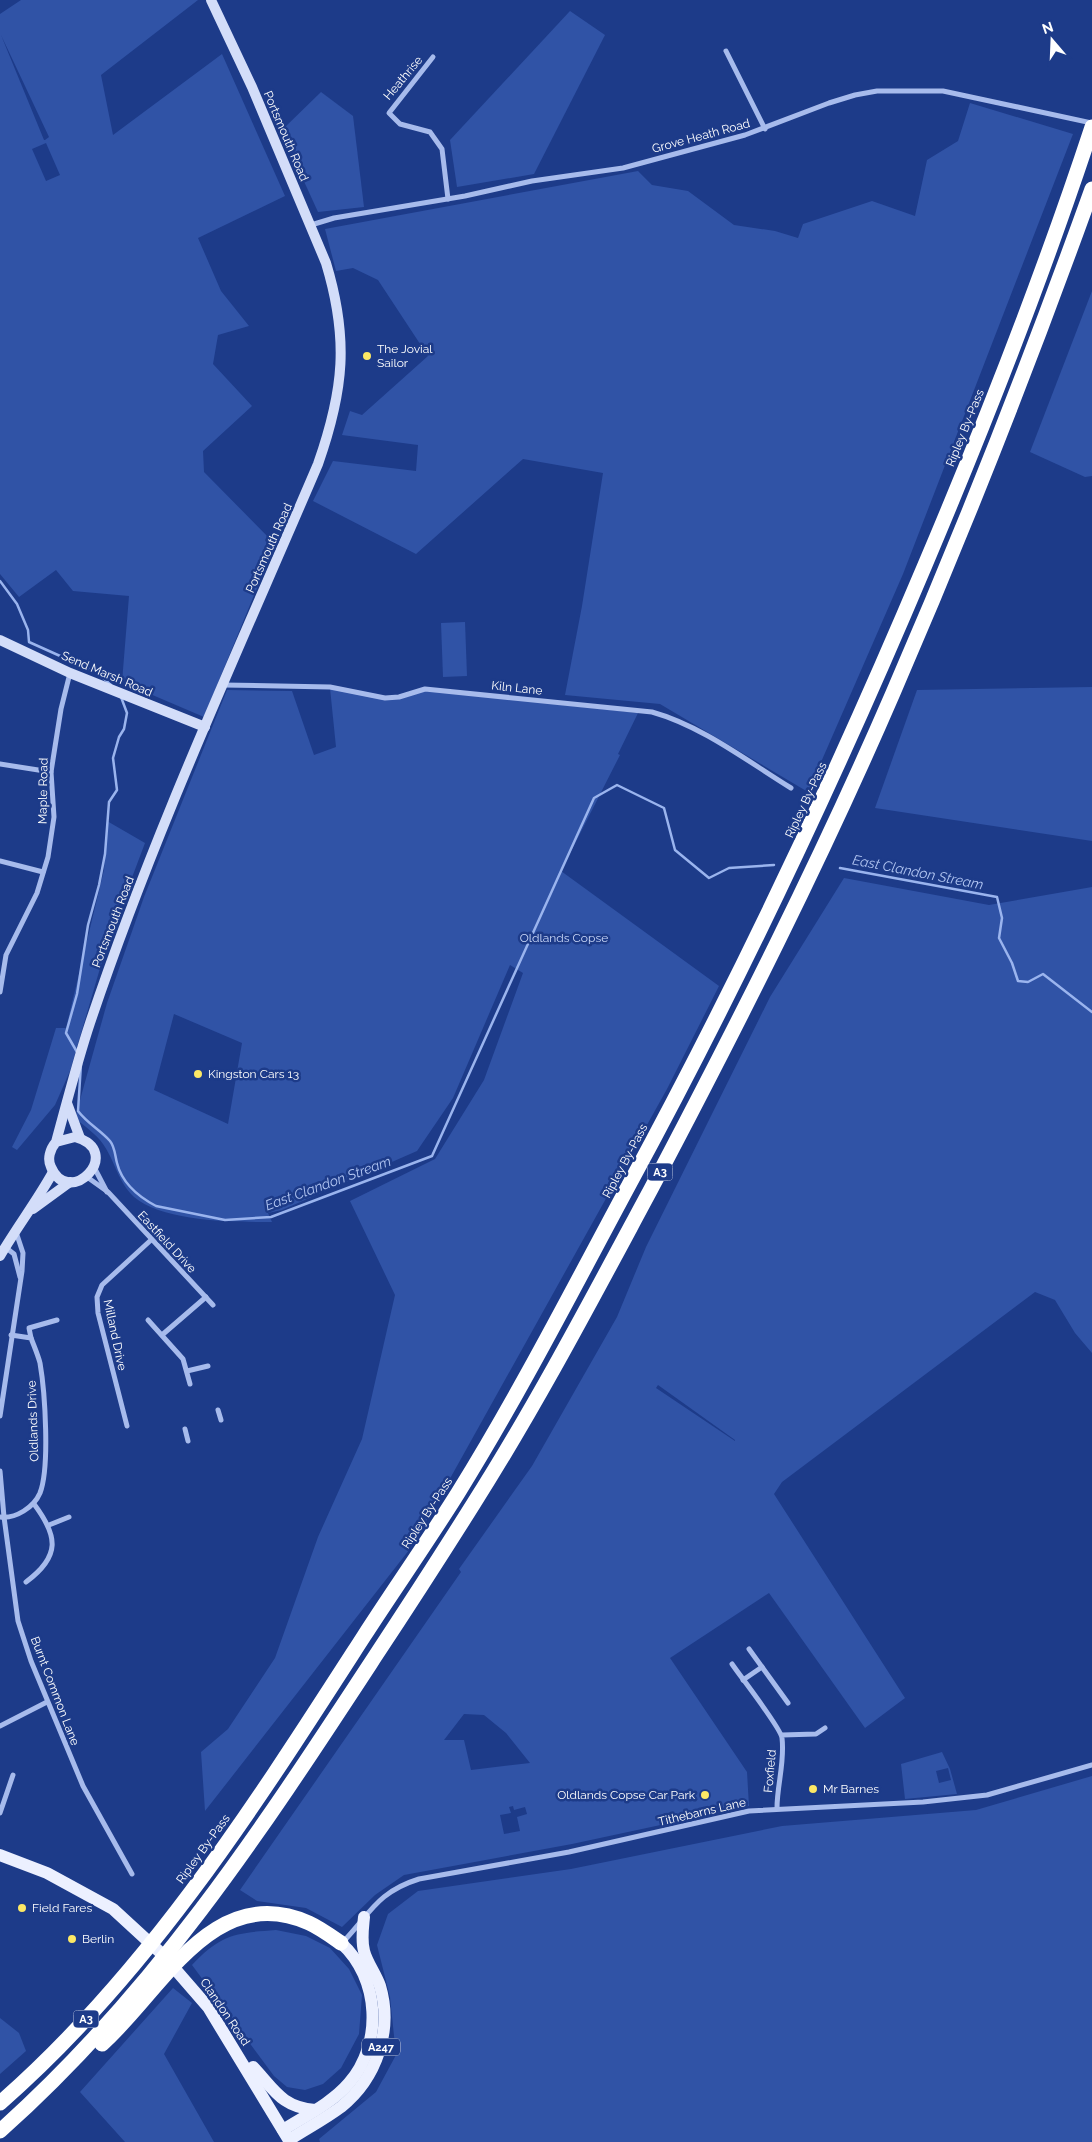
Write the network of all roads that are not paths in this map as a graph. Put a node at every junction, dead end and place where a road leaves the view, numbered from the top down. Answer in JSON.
{"nodes":[{"id":1,"x":211,"y":0,"type":"edge"},
{"id":2,"x":726,"y":51,"type":"dead end"},
{"id":3,"x":433,"y":57,"type":"dead end"},
{"id":4,"x":1092,"y":123,"type":"edge"},
{"id":5,"x":1092,"y":127,"type":"edge"},
{"id":6,"x":765,"y":129,"type":"junction"},
{"id":7,"x":1092,"y":189,"type":"edge"},
{"id":8,"x":448,"y":199,"type":"junction"},
{"id":9,"x":311,"y":225,"type":"junction"},
{"id":10,"x":0,"y":640,"type":"edge"},
{"id":11,"x":70,"y":673,"type":"junction"},
{"id":12,"x":223,"y":685,"type":"junction"},
{"id":13,"x":205,"y":728,"type":"junction"},
{"id":14,"x":0,"y":764,"type":"edge"},
{"id":15,"x":51,"y":772,"type":"junction"},
{"id":16,"x":792,"y":788,"type":"dead end"},
{"id":17,"x":0,"y":861,"type":"edge"},
{"id":18,"x":44,"y":872,"type":"junction"},
{"id":19,"x":3,"y":954,"type":"edge"},
{"id":20,"x":0,"y":992,"type":"edge"},
{"id":21,"x":66,"y":1102,"type":"junction"},
{"id":22,"x":80,"y":1138,"type":"junction"},
{"id":23,"x":56,"y":1142,"type":"junction"},
{"id":24,"x":94,"y":1167,"type":"junction"},
{"id":25,"x":54,"y":1172,"type":"junction"},
{"id":26,"x":87,"y":1177,"type":"junction"},
{"id":27,"x":70,"y":1182,"type":"junction"},
{"id":28,"x":108,"y":1192,"type":"junction"},
{"id":29,"x":31,"y":1211,"type":"junction"},
{"id":30,"x":15,"y":1230,"type":"junction"},
{"id":31,"x":151,"y":1240,"type":"junction"},
{"id":32,"x":3,"y":1251,"type":"edge"},
{"id":33,"x":20,"y":1277,"type":"junction"},
{"id":34,"x":206,"y":1298,"type":"junction"},
{"id":35,"x":213,"y":1306,"type":"dead end"},
{"id":36,"x":58,"y":1320,"type":"dead end"},
{"id":37,"x":148,"y":1320,"type":"dead end"},
{"id":38,"x":11,"y":1335,"type":"junction"},
{"id":39,"x":162,"y":1335,"type":"junction"},
{"id":40,"x":31,"y":1338,"type":"junction"},
{"id":41,"x":208,"y":1366,"type":"dead end"},
{"id":42,"x":188,"y":1372,"type":"junction"},
{"id":43,"x":190,"y":1384,"type":"dead end"},
{"id":44,"x":218,"y":1410,"type":"dead end"},
{"id":45,"x":0,"y":1416,"type":"edge"},
{"id":46,"x":221,"y":1420,"type":"dead end"},
{"id":47,"x":127,"y":1426,"type":"dead end"},
{"id":48,"x":185,"y":1429,"type":"dead end"},
{"id":49,"x":188,"y":1441,"type":"dead end"},
{"id":50,"x":0,"y":1471,"type":"edge"},
{"id":51,"x":34,"y":1504,"type":"junction"},
{"id":52,"x":69,"y":1516,"type":"dead end"},
{"id":53,"x":2,"y":1517,"type":"edge"},
{"id":54,"x":49,"y":1525,"type":"junction"},
{"id":55,"x":26,"y":1582,"type":"dead end"},
{"id":56,"x":749,"y":1649,"type":"dead end"},
{"id":57,"x":732,"y":1664,"type":"dead end"},
{"id":58,"x":762,"y":1667,"type":"junction"},
{"id":59,"x":743,"y":1680,"type":"junction"},
{"id":60,"x":47,"y":1702,"type":"junction"},
{"id":61,"x":788,"y":1703,"type":"dead end"},
{"id":62,"x":0,"y":1726,"type":"edge"},
{"id":63,"x":825,"y":1728,"type":"dead end"},
{"id":64,"x":782,"y":1736,"type":"junction"},
{"id":65,"x":1092,"y":1765,"type":"edge"},
{"id":66,"x":13,"y":1775,"type":"dead end"},
{"id":67,"x":778,"y":1808,"type":"junction"},
{"id":68,"x":0,"y":1813,"type":"edge"},
{"id":69,"x":0,"y":1856,"type":"edge"},
{"id":70,"x":132,"y":1874,"type":"dead end"},
{"id":71,"x":364,"y":1917,"type":"junction"},
{"id":72,"x":341,"y":1943,"type":"junction"},
{"id":73,"x":234,"y":2047,"type":"junction"},
{"id":74,"x":70,"y":2066,"type":"junction"},
{"id":75,"x":0,"y":2103,"type":"edge"},
{"id":76,"x":315,"y":2110,"type":"junction"},
{"id":77,"x":0,"y":2131,"type":"edge"},
{"id":78,"x":288,"y":2137,"type":"edge"}],
"edges":[{"from":1,"to":9,"type":"main road","name":"Portsmouth Road"},
{"from":2,"to":6,"type":"street"},
{"from":3,"to":8,"type":"street","name":"Heathrise"},
{"from":4,"to":6,"type":"street","name":"Grove Heath Road"},
{"from":5,"to":75,"type":"highway","name":"Ripley By-Pass","number":"A3"},
{"from":6,"to":8,"type":"street","name":"Grove Heath Road"},
{"from":7,"to":74,"type":"highway","number":"A3"},
{"from":8,"to":9,"type":"street","name":"Grove Heath Road"},
{"from":9,"to":12,"type":"main road","name":"Portsmouth Road"},
{"from":10,"to":11,"type":"main road","name":"Send Marsh Road"},
{"from":11,"to":13,"type":"main road","name":"Send Marsh Road"},
{"from":11,"to":15,"type":"street","name":"Maple Road"},
{"from":12,"to":13,"type":"main road","name":"Portsmouth Road"},
{"from":12,"to":16,"type":"street","name":"Kiln Lane"},
{"from":13,"to":21,"type":"main road","name":"Portsmouth Road"},
{"from":14,"to":15,"type":"street"},
{"from":15,"to":18,"type":"street","name":"Maple Road"},
{"from":17,"to":18,"type":"street"},
{"from":18,"to":19,"type":"street","name":"Maple Road"},
{"from":19,"to":20,"type":"street","name":"Maple Road"},
{"from":21,"to":22,"type":"main road"},
{"from":21,"to":23,"type":"main road","name":"Portsmouth Road"},
{"from":22,"to":23,"type":"main road"},
{"from":22,"to":24,"type":"main road"},
{"from":23,"to":25,"type":"main road","name":"Portsmouth Road"},
{"from":24,"to":26,"type":"main road"},
{"from":24,"to":28,"type":"street","name":"Eastfield Drive"},
{"from":25,"to":27,"type":"main road"},
{"from":25,"to":29,"type":"main road"},
{"from":26,"to":27,"type":"main road"},
{"from":26,"to":28,"type":"street","name":"Eastfield Drive"},
{"from":27,"to":29,"type":"main road"},
{"from":28,"to":31,"type":"street","name":"Eastfield Drive"},
{"from":29,"to":30,"type":"main road"},
{"from":30,"to":32,"type":"main road"},
{"from":30,"to":33,"type":"street"},
{"from":31,"to":34,"type":"street","name":"Eastfield Drive"},
{"from":31,"to":47,"type":"street","name":"Milland Drive"},
{"from":32,"to":33,"type":"street"},
{"from":33,"to":38,"type":"street"},
{"from":34,"to":35,"type":"street","name":"Eastfield Drive"},
{"from":34,"to":39,"type":"street"},
{"from":36,"to":40,"type":"street"},
{"from":37,"to":39,"type":"street"},
{"from":38,"to":40,"type":"street"},
{"from":38,"to":45,"type":"street"},
{"from":39,"to":42,"type":"street"},
{"from":40,"to":51,"type":"street","name":"Oldlands Drive"},
{"from":41,"to":42,"type":"street"},
{"from":42,"to":43,"type":"street"},
{"from":44,"to":46,"type":"street"},
{"from":48,"to":49,"type":"street"},
{"from":50,"to":53,"type":"street","name":"Burnt Common Lane"},
{"from":51,"to":53,"type":"street"},
{"from":51,"to":54,"type":"street"},
{"from":52,"to":54,"type":"street"},
{"from":53,"to":60,"type":"street","name":"Burnt Common Lane"},
{"from":54,"to":55,"type":"street"},
{"from":56,"to":58,"type":"street"},
{"from":57,"to":59,"type":"street","name":"Foxfield"},
{"from":58,"to":59,"type":"street"},
{"from":58,"to":61,"type":"street"},
{"from":59,"to":64,"type":"street","name":"Foxfield"},
{"from":60,"to":62,"type":"street"},
{"from":60,"to":70,"type":"street","name":"Burnt Common Lane"},
{"from":63,"to":64,"type":"street","name":"Foxfield"},
{"from":64,"to":67,"type":"street","name":"Foxfield"},
{"from":65,"to":67,"type":"street","name":"Tithebarns Lane"},
{"from":66,"to":68,"type":"street"},
{"from":67,"to":71,"type":"street","name":"Tithebarns Lane"},
{"from":69,"to":73,"type":"main road","name":"Clandon Road"},
{"from":71,"to":72,"type":"street","name":"Tithebarns Lane"},
{"from":71,"to":78,"type":"main road","number":"A247"},
{"from":72,"to":74,"type":"highway"},
{"from":72,"to":76,"type":"main road","number":"A247"},
{"from":73,"to":76,"type":"main road"},
{"from":73,"to":78,"type":"main road","name":"Clandon Road"},
{"from":74,"to":77,"type":"highway","number":"A3"},
{"from":76,"to":78,"type":"main road","number":"A247"}]}
